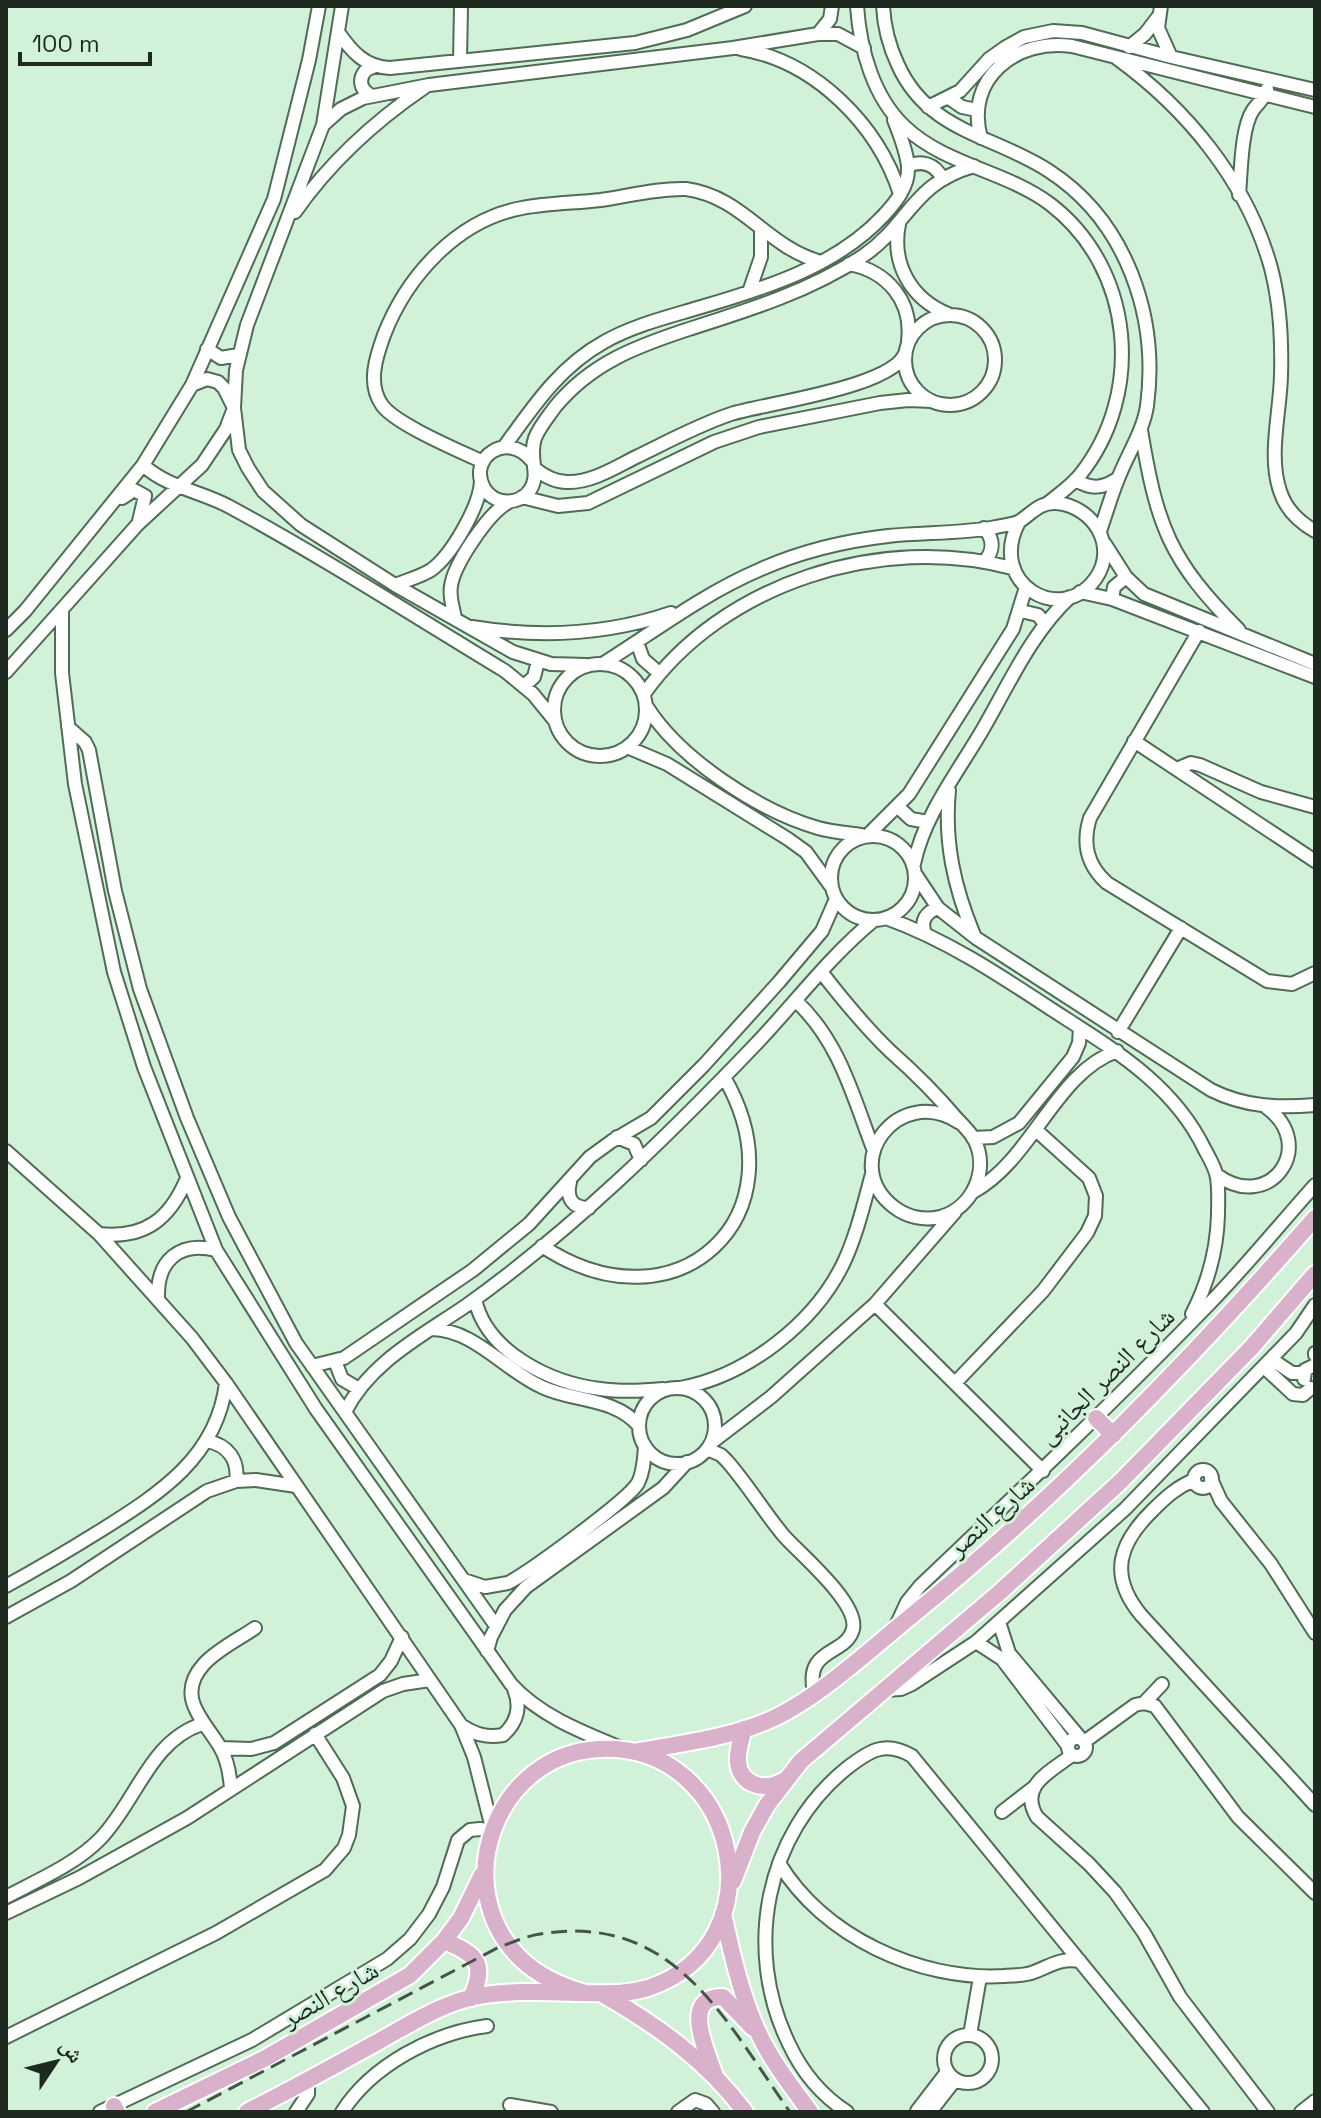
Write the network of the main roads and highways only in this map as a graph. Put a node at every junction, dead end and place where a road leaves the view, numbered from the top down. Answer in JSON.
{"nodes":[{"id":1,"x":1315,"y":1218,"type":"edge"},
{"id":2,"x":1315,"y":1274,"type":"edge"},
{"id":3,"x":1096,"y":1418,"type":"road end"},
{"id":4,"x":1113,"y":1435,"type":"junction"},
{"id":5,"x":744,"y":1729,"type":"junction"},
{"id":6,"x":631,"y":1751,"type":"junction"},
{"id":7,"x":785,"y":1780,"type":"junction"},
{"id":8,"x":484,"y":1870,"type":"junction"},
{"id":9,"x":725,"y":1906,"type":"junction"},
{"id":10,"x":444,"y":1941,"type":"junction"},
{"id":11,"x":594,"y":1994,"type":"junction"},
{"id":12,"x":471,"y":1998,"type":"junction"},
{"id":13,"x":757,"y":2032,"type":"junction"},
{"id":14,"x":715,"y":2077,"type":"junction"},
{"id":15,"x":155,"y":2112,"type":"edge"},
{"id":16,"x":247,"y":2112,"type":"edge"},
{"id":17,"x":745,"y":2112,"type":"edge"},
{"id":18,"x":810,"y":2112,"type":"edge"}],
"edges":[{"from":1,"to":4,"type":"main road","name":"شارع النصر"},
{"from":2,"to":7,"type":"main road"},
{"from":3,"to":4,"type":"main road"},
{"from":4,"to":5,"type":"main road","name":"شارع النصر"},
{"from":5,"to":6,"type":"main road","name":"شارع النصر"},
{"from":5,"to":7,"type":"main road"},
{"from":6,"to":8,"type":"main road"},
{"from":6,"to":9,"type":"main road"},
{"from":7,"to":9,"type":"main road"},
{"from":8,"to":10,"type":"main road","name":"شارع النصر"},
{"from":8,"to":11,"type":"main road"},
{"from":9,"to":11,"type":"main road"},
{"from":9,"to":13,"type":"main road"},
{"from":10,"to":12,"type":"main road"},
{"from":10,"to":15,"type":"main road","name":"شارع النصر"},
{"from":11,"to":12,"type":"main road"},
{"from":11,"to":14,"type":"main road"},
{"from":12,"to":16,"type":"main road"},
{"from":13,"to":14,"type":"main road"},
{"from":13,"to":18,"type":"main road"},
{"from":14,"to":17,"type":"main road"}]}
